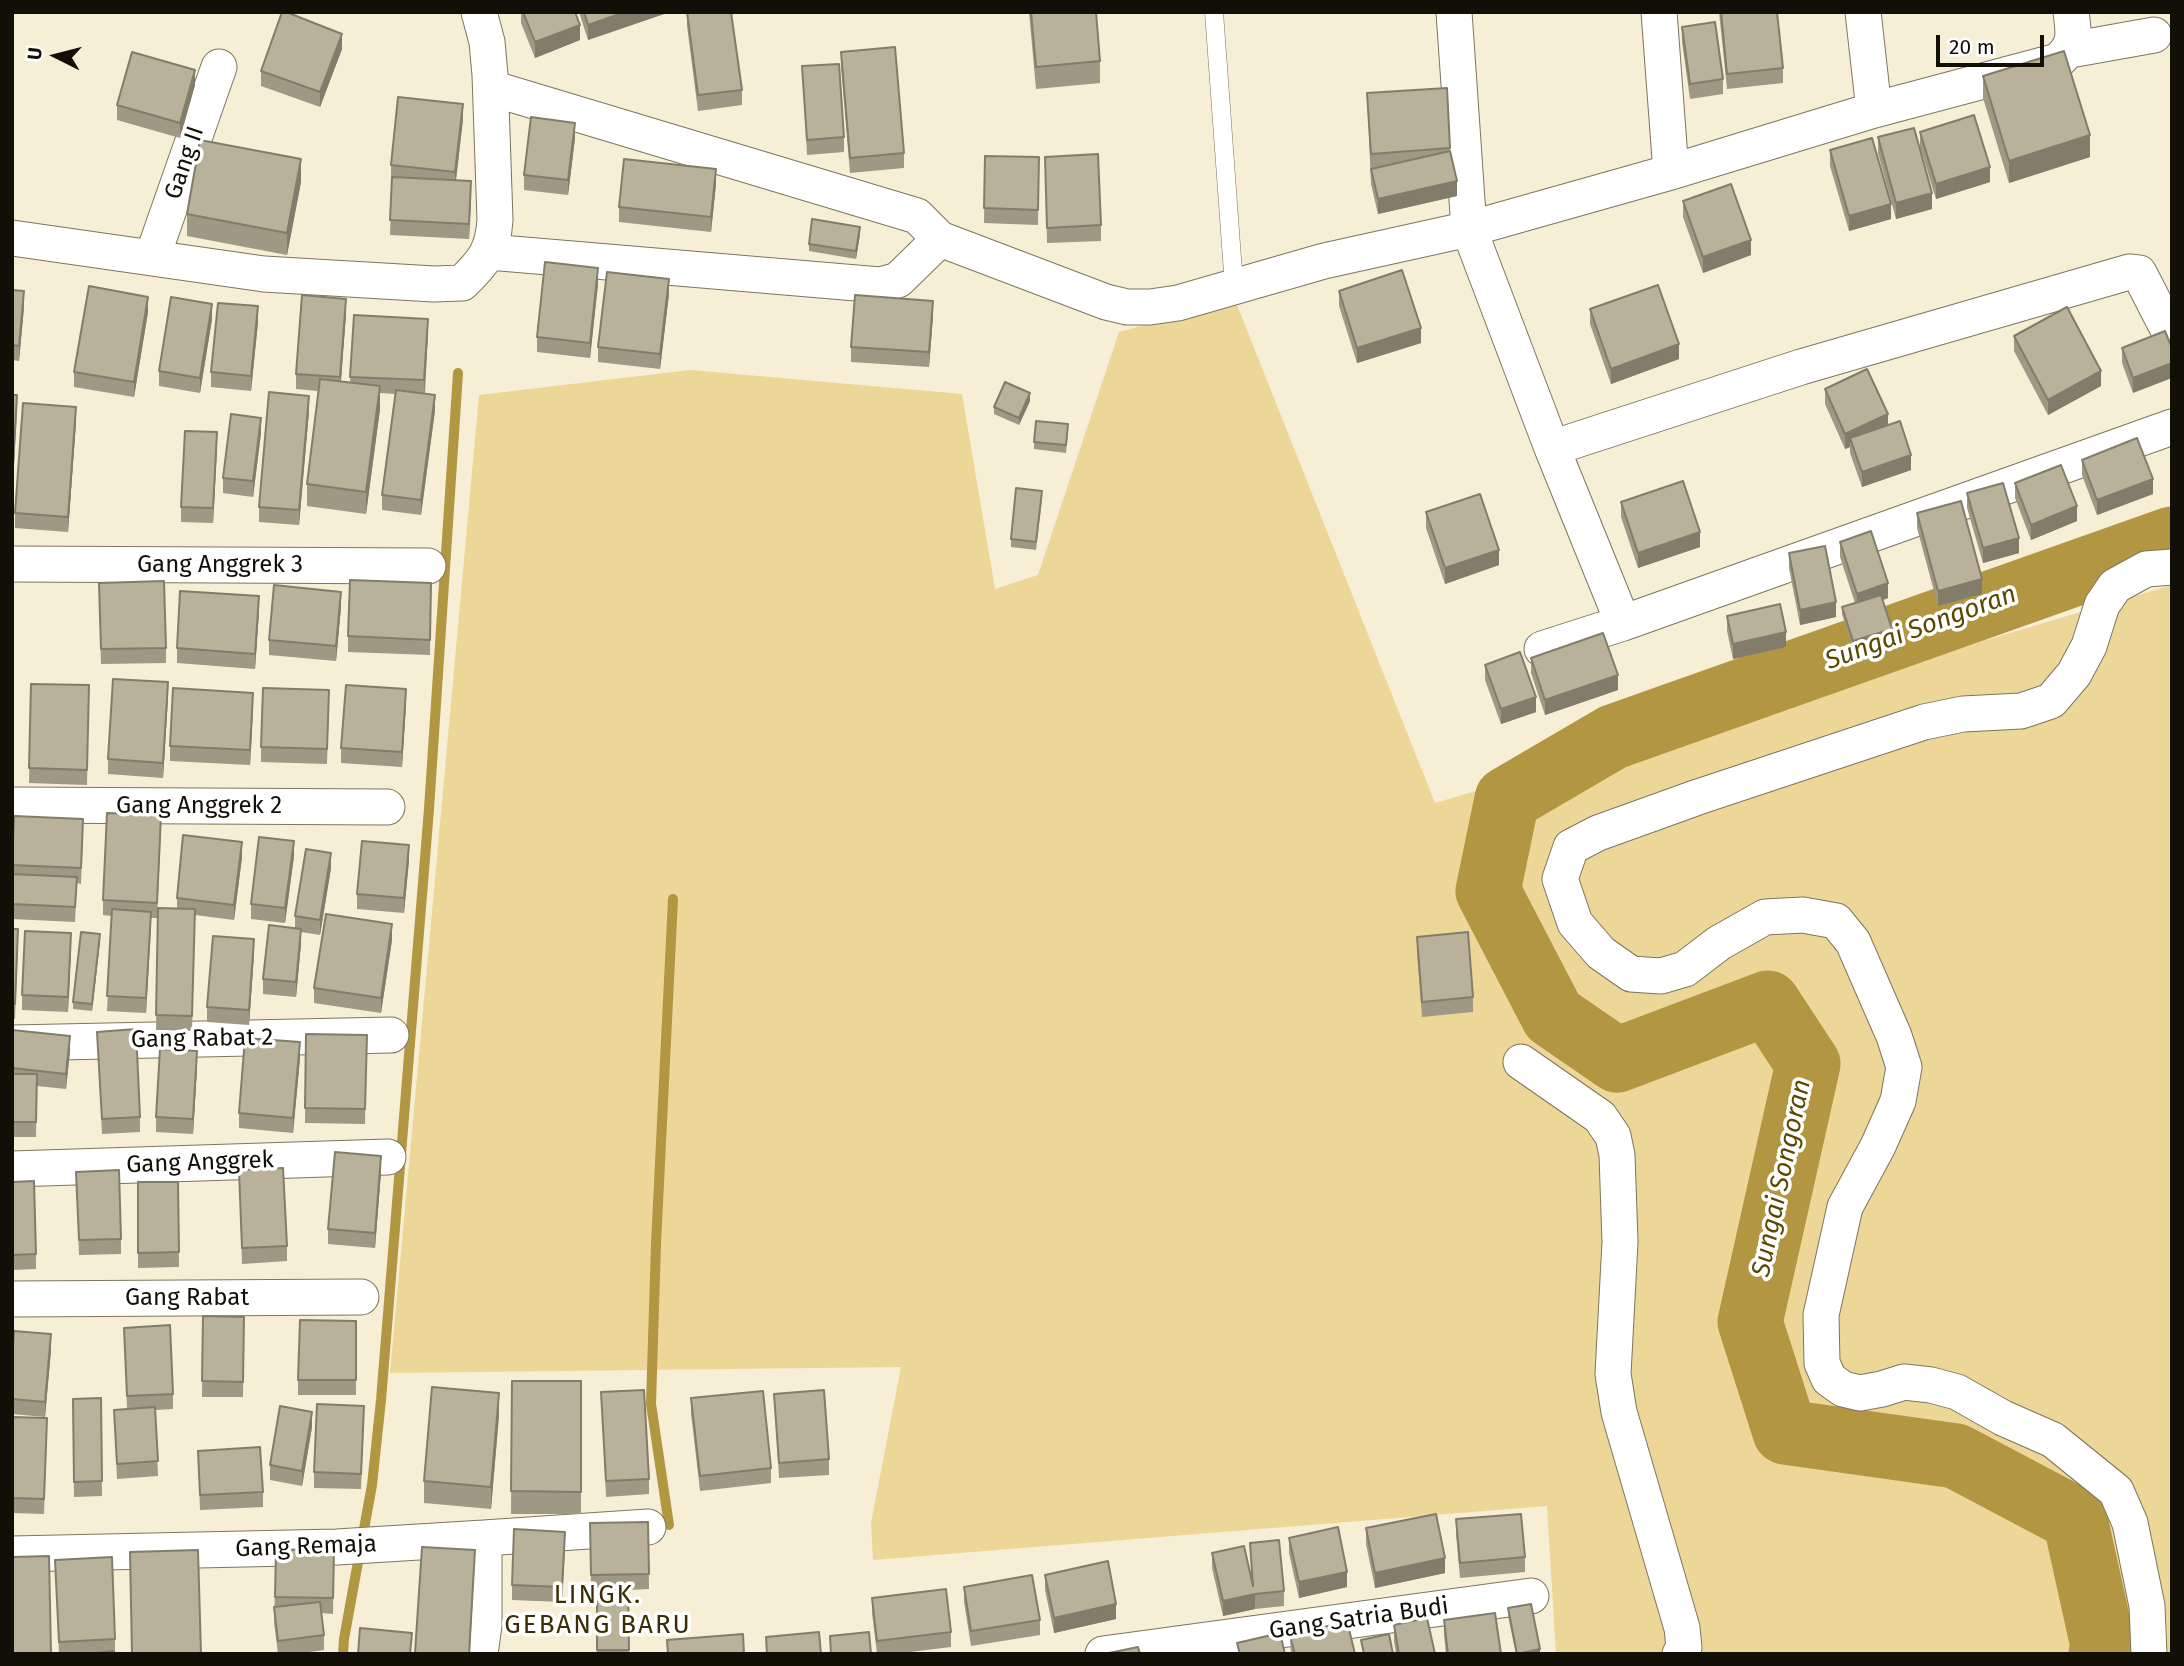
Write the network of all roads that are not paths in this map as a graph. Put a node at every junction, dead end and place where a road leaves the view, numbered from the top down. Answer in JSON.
{"nodes":[{"id":1,"x":479,"y":12,"type":"edge"},
{"id":2,"x":1214,"y":12,"type":"edge"},
{"id":3,"x":1454,"y":12,"type":"edge"},
{"id":4,"x":1659,"y":12,"type":"edge"},
{"id":5,"x":1863,"y":12,"type":"edge"},
{"id":6,"x":2071,"y":12,"type":"edge"},
{"id":7,"x":2154,"y":35,"type":"dead end"},
{"id":8,"x":2070,"y":50,"type":"junction"},
{"id":9,"x":219,"y":68,"type":"dead end"},
{"id":10,"x":490,"y":81,"type":"junction"},
{"id":11,"x":1874,"y":110,"type":"junction"},
{"id":12,"x":1671,"y":172,"type":"junction"},
{"id":13,"x":1469,"y":229,"type":"junction"},
{"id":14,"x":12,"y":238,"type":"edge"},
{"id":15,"x":940,"y":239,"type":"junction"},
{"id":16,"x":489,"y":252,"type":"junction"},
{"id":17,"x":152,"y":258,"type":"junction"},
{"id":18,"x":1234,"y":286,"type":"junction"},
{"id":19,"x":2172,"y":337,"type":"edge"},
{"id":20,"x":2172,"y":427,"type":"edge"},
{"id":21,"x":1552,"y":448,"type":"junction"},
{"id":22,"x":12,"y":564,"type":"edge"},
{"id":23,"x":428,"y":566,"type":"dead end"},
{"id":24,"x":2172,"y":567,"type":"edge"},
{"id":25,"x":1623,"y":623,"type":"junction"},
{"id":26,"x":1542,"y":649,"type":"dead end"},
{"id":27,"x":12,"y":805,"type":"edge"},
{"id":28,"x":387,"y":807,"type":"dead end"},
{"id":29,"x":391,"y":1035,"type":"dead end"},
{"id":30,"x":12,"y":1043,"type":"edge"},
{"id":31,"x":1521,"y":1062,"type":"dead end"},
{"id":32,"x":388,"y":1157,"type":"dead end"},
{"id":33,"x":12,"y":1169,"type":"edge"},
{"id":34,"x":361,"y":1297,"type":"dead end"},
{"id":35,"x":12,"y":1299,"type":"edge"},
{"id":36,"x":648,"y":1527,"type":"edge"},
{"id":37,"x":484,"y":1538,"type":"junction"},
{"id":38,"x":12,"y":1553,"type":"edge"},
{"id":39,"x":1531,"y":1596,"type":"dead end"},
{"id":40,"x":480,"y":1654,"type":"edge"},
{"id":41,"x":1103,"y":1654,"type":"edge"},
{"id":42,"x":1680,"y":1654,"type":"edge"},
{"id":43,"x":2150,"y":1654,"type":"edge"}],
"edges":[{"from":1,"to":10,"type":"street"},
{"from":2,"to":18,"type":"lane"},
{"from":3,"to":13,"type":"street"},
{"from":4,"to":12,"type":"street"},
{"from":5,"to":11,"type":"street"},
{"from":6,"to":8,"type":"street"},
{"from":7,"to":8,"type":"street"},
{"from":8,"to":11,"type":"street"},
{"from":9,"to":17,"type":"street","name":"Gang II"},
{"from":10,"to":15,"type":"street"},
{"from":10,"to":16,"type":"street"},
{"from":11,"to":12,"type":"street"},
{"from":12,"to":13,"type":"street"},
{"from":13,"to":18,"type":"street"},
{"from":13,"to":21,"type":"street"},
{"from":14,"to":17,"type":"street"},
{"from":15,"to":16,"type":"street"},
{"from":15,"to":18,"type":"street"},
{"from":16,"to":17,"type":"street"},
{"from":19,"to":21,"type":"street"},
{"from":20,"to":25,"type":"street"},
{"from":21,"to":25,"type":"street"},
{"from":22,"to":23,"type":"street","name":"Gang Anggrek 3"},
{"from":24,"to":43,"type":"street"},
{"from":25,"to":26,"type":"street"},
{"from":27,"to":28,"type":"street","name":"Gang Anggrek 2"},
{"from":29,"to":30,"type":"street","name":"Gang Rabat 2"},
{"from":31,"to":42,"type":"street"},
{"from":32,"to":33,"type":"street","name":"Gang Anggrek"},
{"from":34,"to":35,"type":"street","name":"Gang Rabat"},
{"from":36,"to":37,"type":"street","name":"Gang Remaja"},
{"from":37,"to":38,"type":"street","name":"Gang Remaja"},
{"from":37,"to":40,"type":"street"},
{"from":39,"to":41,"type":"street","name":"Gang Satria Budi"}]}
